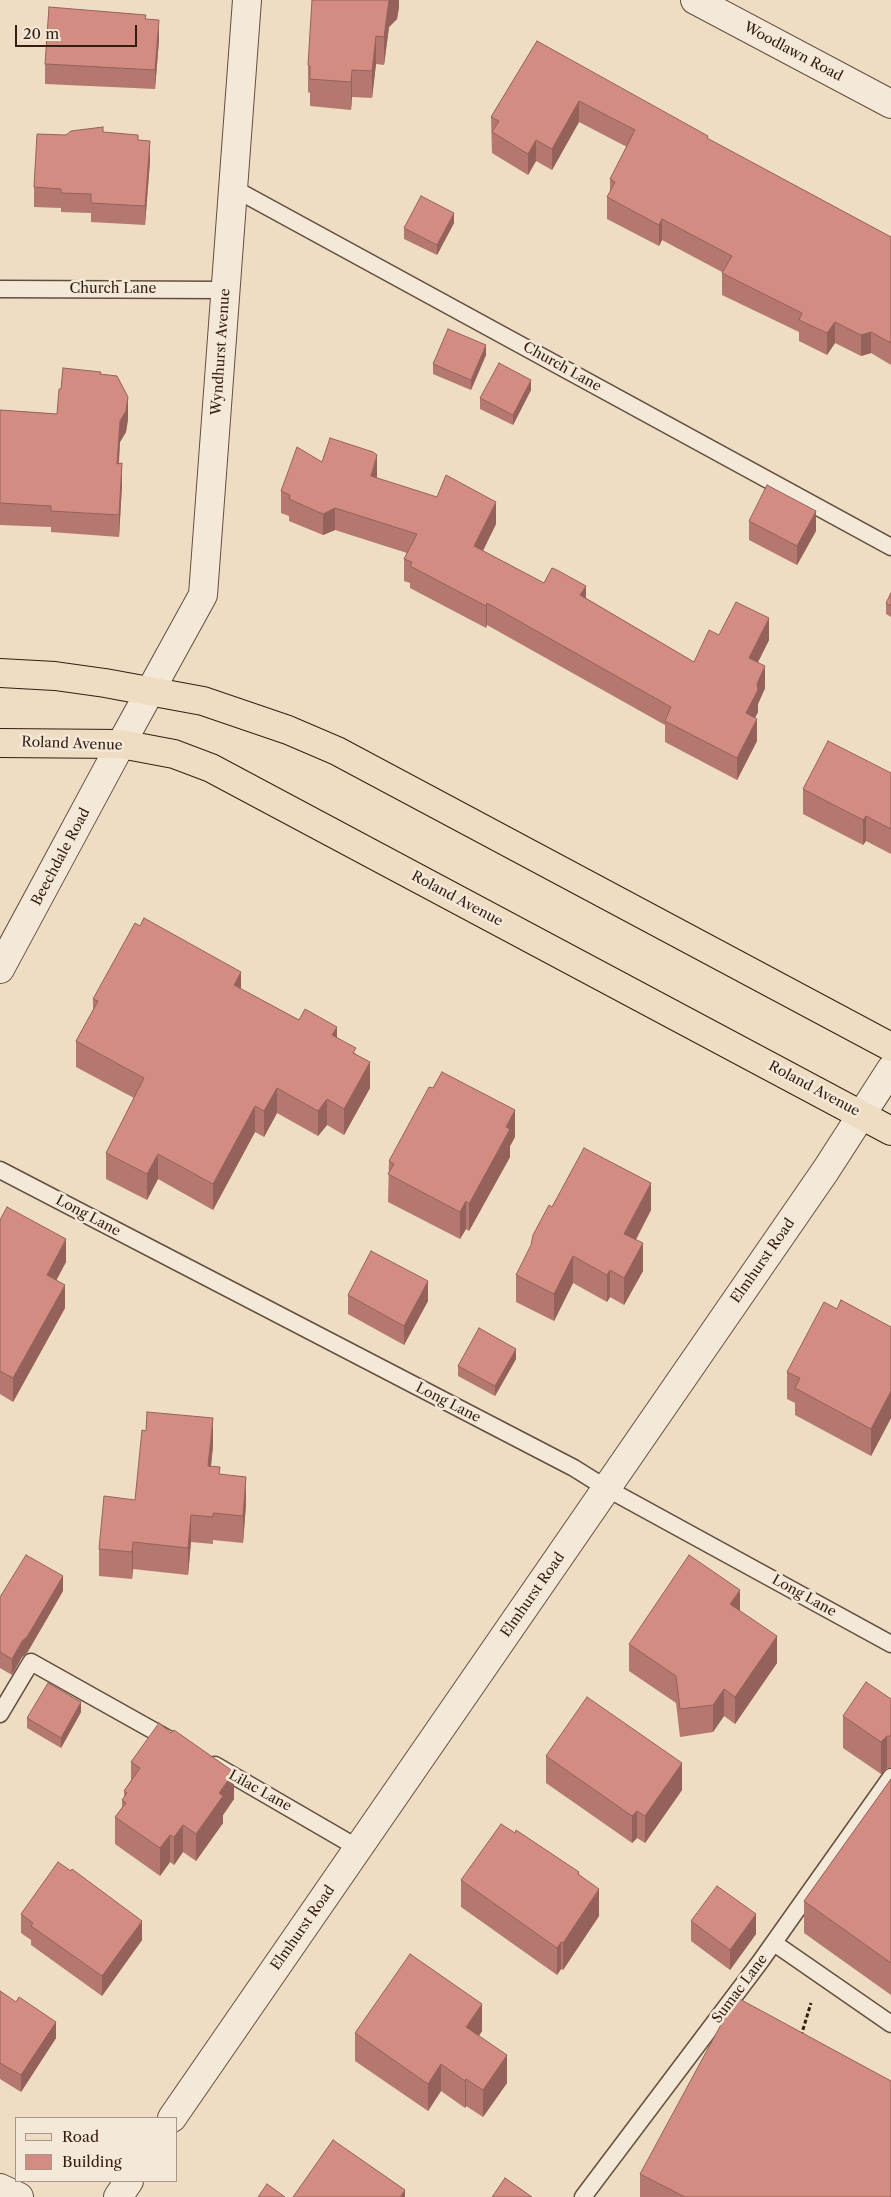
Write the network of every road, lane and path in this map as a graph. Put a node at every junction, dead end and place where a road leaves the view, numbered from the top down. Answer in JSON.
{"nodes":[{"id":1,"x":247,"y":0,"type":"edge"},
{"id":2,"x":695,"y":0,"type":"edge"},
{"id":3,"x":891,"y":104,"type":"edge"},
{"id":4,"x":233,"y":188,"type":"junction"},
{"id":5,"x":0,"y":289,"type":"edge"},
{"id":6,"x":225,"y":290,"type":"junction"},
{"id":7,"x":891,"y":547,"type":"edge"},
{"id":8,"x":0,"y":673,"type":"edge"},
{"id":9,"x":151,"y":691,"type":"junction"},
{"id":10,"x":0,"y":743,"type":"edge"},
{"id":11,"x":121,"y":744,"type":"junction"},
{"id":12,"x":0,"y":969,"type":"edge"},
{"id":13,"x":891,"y":1047,"type":"edge"},
{"id":14,"x":891,"y":1069,"type":"edge"},
{"id":15,"x":861,"y":1115,"type":"junction"},
{"id":16,"x":891,"y":1131,"type":"edge"},
{"id":17,"x":0,"y":1170,"type":"edge"},
{"id":18,"x":606,"y":1488,"type":"junction"},
{"id":19,"x":891,"y":1644,"type":"edge"},
{"id":20,"x":0,"y":1714,"type":"edge"},
{"id":21,"x":184,"y":1748,"type":"edge"},
{"id":22,"x":200,"y":1757,"type":"edge"},
{"id":23,"x":891,"y":1778,"type":"edge"},
{"id":24,"x":358,"y":1848,"type":"junction"},
{"id":25,"x":774,"y":1942,"type":"junction"},
{"id":26,"x":819,"y":1974,"type":"junction"},
{"id":27,"x":891,"y":2024,"type":"edge"},
{"id":28,"x":799,"y":2043,"type":"edge"},
{"id":29,"x":173,"y":2117,"type":"edge"},
{"id":30,"x":128,"y":2182,"type":"edge"},
{"id":31,"x":0,"y":2188,"type":"edge"},
{"id":32,"x":19,"y":2197,"type":"edge"},
{"id":33,"x":118,"y":2197,"type":"edge"},
{"id":34,"x":583,"y":2197,"type":"edge"}],
"edges":[{"from":1,"to":4,"type":"street","name":"Wyndhurst Avenue"},
{"from":2,"to":3,"type":"street","name":"Woodlawn Road"},
{"from":4,"to":6,"type":"street","name":"Wyndhurst Avenue"},
{"from":4,"to":7,"type":"lane","name":"Church Lane"},
{"from":5,"to":6,"type":"lane","name":"Church Lane"},
{"from":6,"to":9,"type":"street","name":"Wyndhurst Avenue"},
{"from":8,"to":9,"type":"main road"},
{"from":9,"to":11,"type":"street","name":"Wyndhurst Avenue"},
{"from":9,"to":13,"type":"main road"},
{"from":10,"to":11,"type":"main road","name":"Roland Avenue"},
{"from":11,"to":12,"type":"street","name":"Beechdale Road"},
{"from":11,"to":15,"type":"main road","name":"Roland Avenue"},
{"from":14,"to":15,"type":"street","name":"Elmhurst Road"},
{"from":15,"to":16,"type":"main road","name":"Roland Avenue"},
{"from":15,"to":18,"type":"street","name":"Elmhurst Road"},
{"from":17,"to":18,"type":"lane","name":"Long Lane"},
{"from":18,"to":19,"type":"lane","name":"Long Lane"},
{"from":18,"to":24,"type":"street","name":"Elmhurst Road"},
{"from":20,"to":21,"type":"lane"},
{"from":22,"to":24,"type":"lane","name":"Lilac Lane"},
{"from":23,"to":25,"type":"lane","name":"Sumac Lane"},
{"from":24,"to":29,"type":"street","name":"Elmhurst Road"},
{"from":25,"to":26,"type":"lane"},
{"from":25,"to":34,"type":"lane","name":"Sumac Lane"},
{"from":26,"to":27,"type":"lane"},
{"from":26,"to":28,"type":"path"},
{"from":30,"to":33,"type":"street"},
{"from":31,"to":32,"type":"street"}]}
